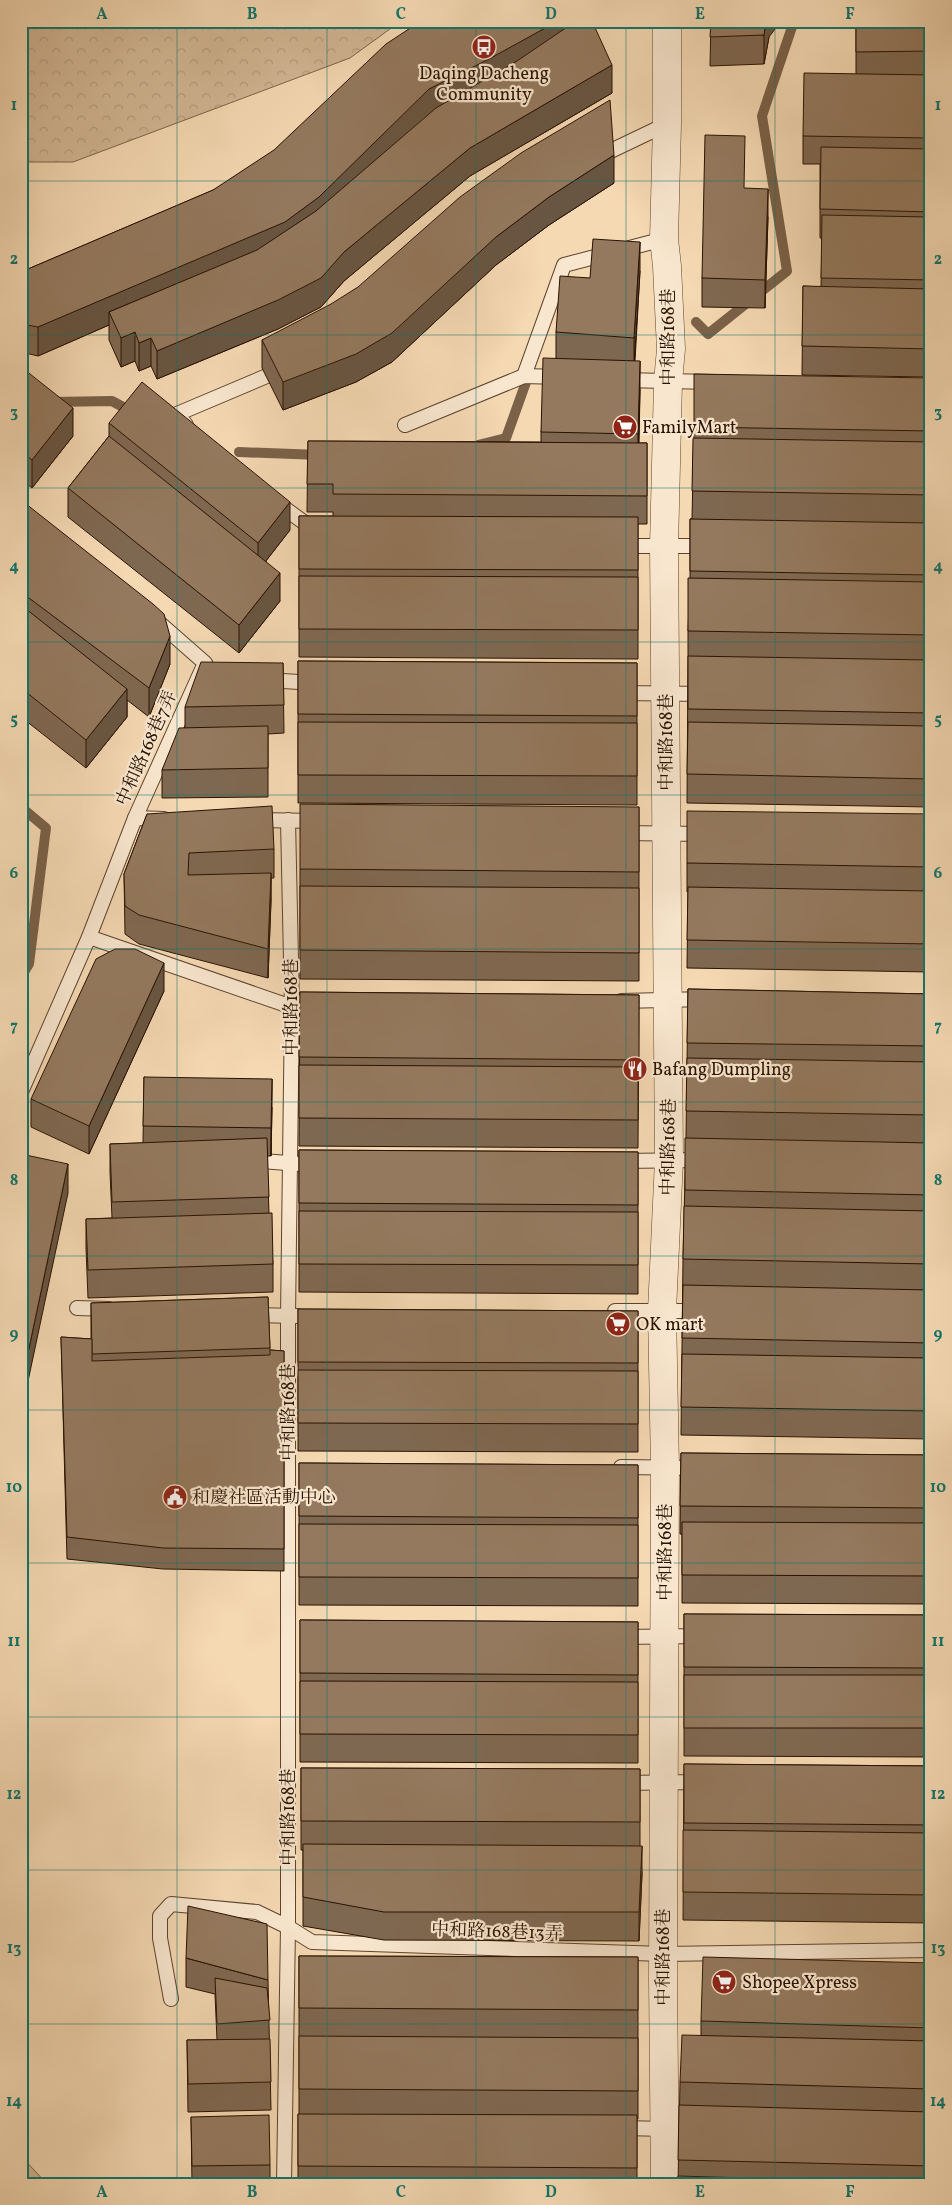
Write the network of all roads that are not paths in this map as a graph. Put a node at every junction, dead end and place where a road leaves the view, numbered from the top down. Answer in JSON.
{"nodes":[{"id":1,"x":667,"y":21,"type":"edge"},
{"id":2,"x":667,"y":124,"type":"junction"},
{"id":3,"x":587,"y":162,"type":"edge"},
{"id":4,"x":664,"y":239,"type":"junction"},
{"id":5,"x":295,"y":364,"type":"edge"},
{"id":6,"x":524,"y":376,"type":"junction"},
{"id":7,"x":571,"y":377,"type":"edge"},
{"id":8,"x":610,"y":379,"type":"edge"},
{"id":9,"x":668,"y":382,"type":"junction"},
{"id":10,"x":725,"y":382,"type":"edge"},
{"id":11,"x":405,"y":425,"type":"dead end"},
{"id":12,"x":195,"y":437,"type":"edge"},
{"id":13,"x":261,"y":491,"type":"edge"},
{"id":14,"x":326,"y":532,"type":"edge"},
{"id":15,"x":724,"y":545,"type":"edge"},
{"id":16,"x":608,"y":546,"type":"edge"},
{"id":17,"x":664,"y":547,"type":"junction"},
{"id":18,"x":146,"y":611,"type":"edge"},
{"id":19,"x":252,"y":676,"type":"edge"},
{"id":20,"x":330,"y":683,"type":"edge"},
{"id":21,"x":606,"y":693,"type":"edge"},
{"id":22,"x":724,"y":694,"type":"edge"},
{"id":23,"x":666,"y":695,"type":"junction"},
{"id":24,"x":135,"y":818,"type":"junction"},
{"id":25,"x":182,"y":819,"type":"edge"},
{"id":26,"x":240,"y":820,"type":"edge"},
{"id":27,"x":288,"y":820,"type":"junction"},
{"id":28,"x":338,"y":822,"type":"edge"},
{"id":29,"x":607,"y":833,"type":"edge"},
{"id":30,"x":716,"y":834,"type":"edge"},
{"id":31,"x":667,"y":835,"type":"junction"},
{"id":32,"x":89,"y":936,"type":"junction"},
{"id":33,"x":716,"y":999,"type":"edge"},
{"id":34,"x":668,"y":1000,"type":"junction"},
{"id":35,"x":608,"y":1001,"type":"edge"},
{"id":36,"x":292,"y":1007,"type":"junction"},
{"id":37,"x":312,"y":1007,"type":"edge"},
{"id":38,"x":21,"y":1092,"type":"edge"},
{"id":39,"x":232,"y":1159,"type":"edge"},
{"id":40,"x":669,"y":1160,"type":"junction"},
{"id":41,"x":718,"y":1160,"type":"edge"},
{"id":42,"x":609,"y":1161,"type":"edge"},
{"id":43,"x":290,"y":1164,"type":"junction"},
{"id":44,"x":310,"y":1164,"type":"edge"},
{"id":45,"x":78,"y":1308,"type":"dead end"},
{"id":46,"x":125,"y":1310,"type":"edge"},
{"id":47,"x":602,"y":1311,"type":"edge"},
{"id":48,"x":662,"y":1311,"type":"junction"},
{"id":49,"x":712,"y":1311,"type":"edge"},
{"id":50,"x":240,"y":1314,"type":"edge"},
{"id":51,"x":288,"y":1316,"type":"junction"},
{"id":52,"x":308,"y":1316,"type":"edge"},
{"id":53,"x":610,"y":1466,"type":"edge"},
{"id":54,"x":665,"y":1468,"type":"junction"},
{"id":55,"x":714,"y":1468,"type":"edge"},
{"id":56,"x":605,"y":1636,"type":"edge"},
{"id":57,"x":714,"y":1636,"type":"edge"},
{"id":58,"x":664,"y":1637,"type":"junction"},
{"id":59,"x":713,"y":1781,"type":"edge"},
{"id":60,"x":604,"y":1783,"type":"edge"},
{"id":61,"x":663,"y":1784,"type":"junction"},
{"id":62,"x":288,"y":1927,"type":"junction"},
{"id":63,"x":931,"y":1950,"type":"edge"},
{"id":64,"x":663,"y":1954,"type":"junction"},
{"id":65,"x":171,"y":1999,"type":"dead end"},
{"id":66,"x":606,"y":2128,"type":"edge"},
{"id":67,"x":674,"y":2129,"type":"junction"},
{"id":68,"x":284,"y":2184,"type":"edge"},
{"id":69,"x":665,"y":2184,"type":"edge"}],
"edges":[{"from":1,"to":2,"type":"street","name":"中和路168巷"},
{"from":2,"to":3,"type":"lane"},
{"from":2,"to":4,"type":"street","name":"中和路168巷"},
{"from":4,"to":6,"type":"lane"},
{"from":4,"to":9,"type":"street","name":"中和路168巷"},
{"from":5,"to":12,"type":"lane"},
{"from":6,"to":7,"type":"lane"},
{"from":6,"to":11,"type":"lane"},
{"from":8,"to":9,"type":"lane"},
{"from":9,"to":10,"type":"lane"},
{"from":9,"to":17,"type":"street","name":"中和路168巷"},
{"from":13,"to":14,"type":"lane"},
{"from":15,"to":17,"type":"lane"},
{"from":16,"to":17,"type":"lane"},
{"from":17,"to":23,"type":"street","name":"中和路168巷"},
{"from":18,"to":24,"type":"lane","name":"中和路168巷7弄"},
{"from":19,"to":20,"type":"lane"},
{"from":21,"to":23,"type":"lane"},
{"from":22,"to":23,"type":"lane"},
{"from":23,"to":31,"type":"street","name":"中和路168巷"},
{"from":24,"to":25,"type":"lane"},
{"from":24,"to":32,"type":"lane","name":"中和路168巷7弄"},
{"from":26,"to":27,"type":"lane"},
{"from":27,"to":28,"type":"lane"},
{"from":27,"to":36,"type":"lane","name":"中和路168巷"},
{"from":29,"to":31,"type":"lane"},
{"from":30,"to":31,"type":"lane"},
{"from":31,"to":34,"type":"street","name":"中和路168巷"},
{"from":32,"to":36,"type":"lane"},
{"from":32,"to":38,"type":"lane","name":"中和路168巷7弄"},
{"from":33,"to":34,"type":"lane"},
{"from":34,"to":35,"type":"lane"},
{"from":34,"to":40,"type":"street","name":"中和路168巷"},
{"from":36,"to":37,"type":"lane"},
{"from":36,"to":43,"type":"lane","name":"中和路168巷"},
{"from":39,"to":43,"type":"lane"},
{"from":40,"to":41,"type":"lane"},
{"from":40,"to":42,"type":"lane"},
{"from":40,"to":48,"type":"street","name":"中和路168巷"},
{"from":43,"to":44,"type":"lane"},
{"from":43,"to":51,"type":"lane","name":"中和路168巷"},
{"from":45,"to":46,"type":"lane"},
{"from":47,"to":48,"type":"lane"},
{"from":48,"to":49,"type":"lane"},
{"from":48,"to":54,"type":"street","name":"中和路168巷"},
{"from":50,"to":51,"type":"lane"},
{"from":51,"to":52,"type":"lane"},
{"from":51,"to":62,"type":"lane","name":"中和路168巷"},
{"from":53,"to":54,"type":"lane"},
{"from":54,"to":55,"type":"lane"},
{"from":54,"to":58,"type":"street","name":"中和路168巷"},
{"from":56,"to":58,"type":"lane"},
{"from":57,"to":58,"type":"lane"},
{"from":58,"to":61,"type":"street","name":"中和路168巷"},
{"from":59,"to":61,"type":"lane"},
{"from":60,"to":61,"type":"lane"},
{"from":61,"to":64,"type":"street","name":"中和路168巷"},
{"from":62,"to":64,"type":"lane","name":"中和路168巷13弄"},
{"from":62,"to":65,"type":"lane","name":"中和路168巷13弄"},
{"from":62,"to":68,"type":"lane","name":"中和路168巷"},
{"from":63,"to":64,"type":"lane","name":"中和路168巷13弄"},
{"from":64,"to":67,"type":"street","name":"中和路168巷"},
{"from":66,"to":67,"type":"lane"},
{"from":67,"to":69,"type":"street","name":"中和路168巷"}]}
